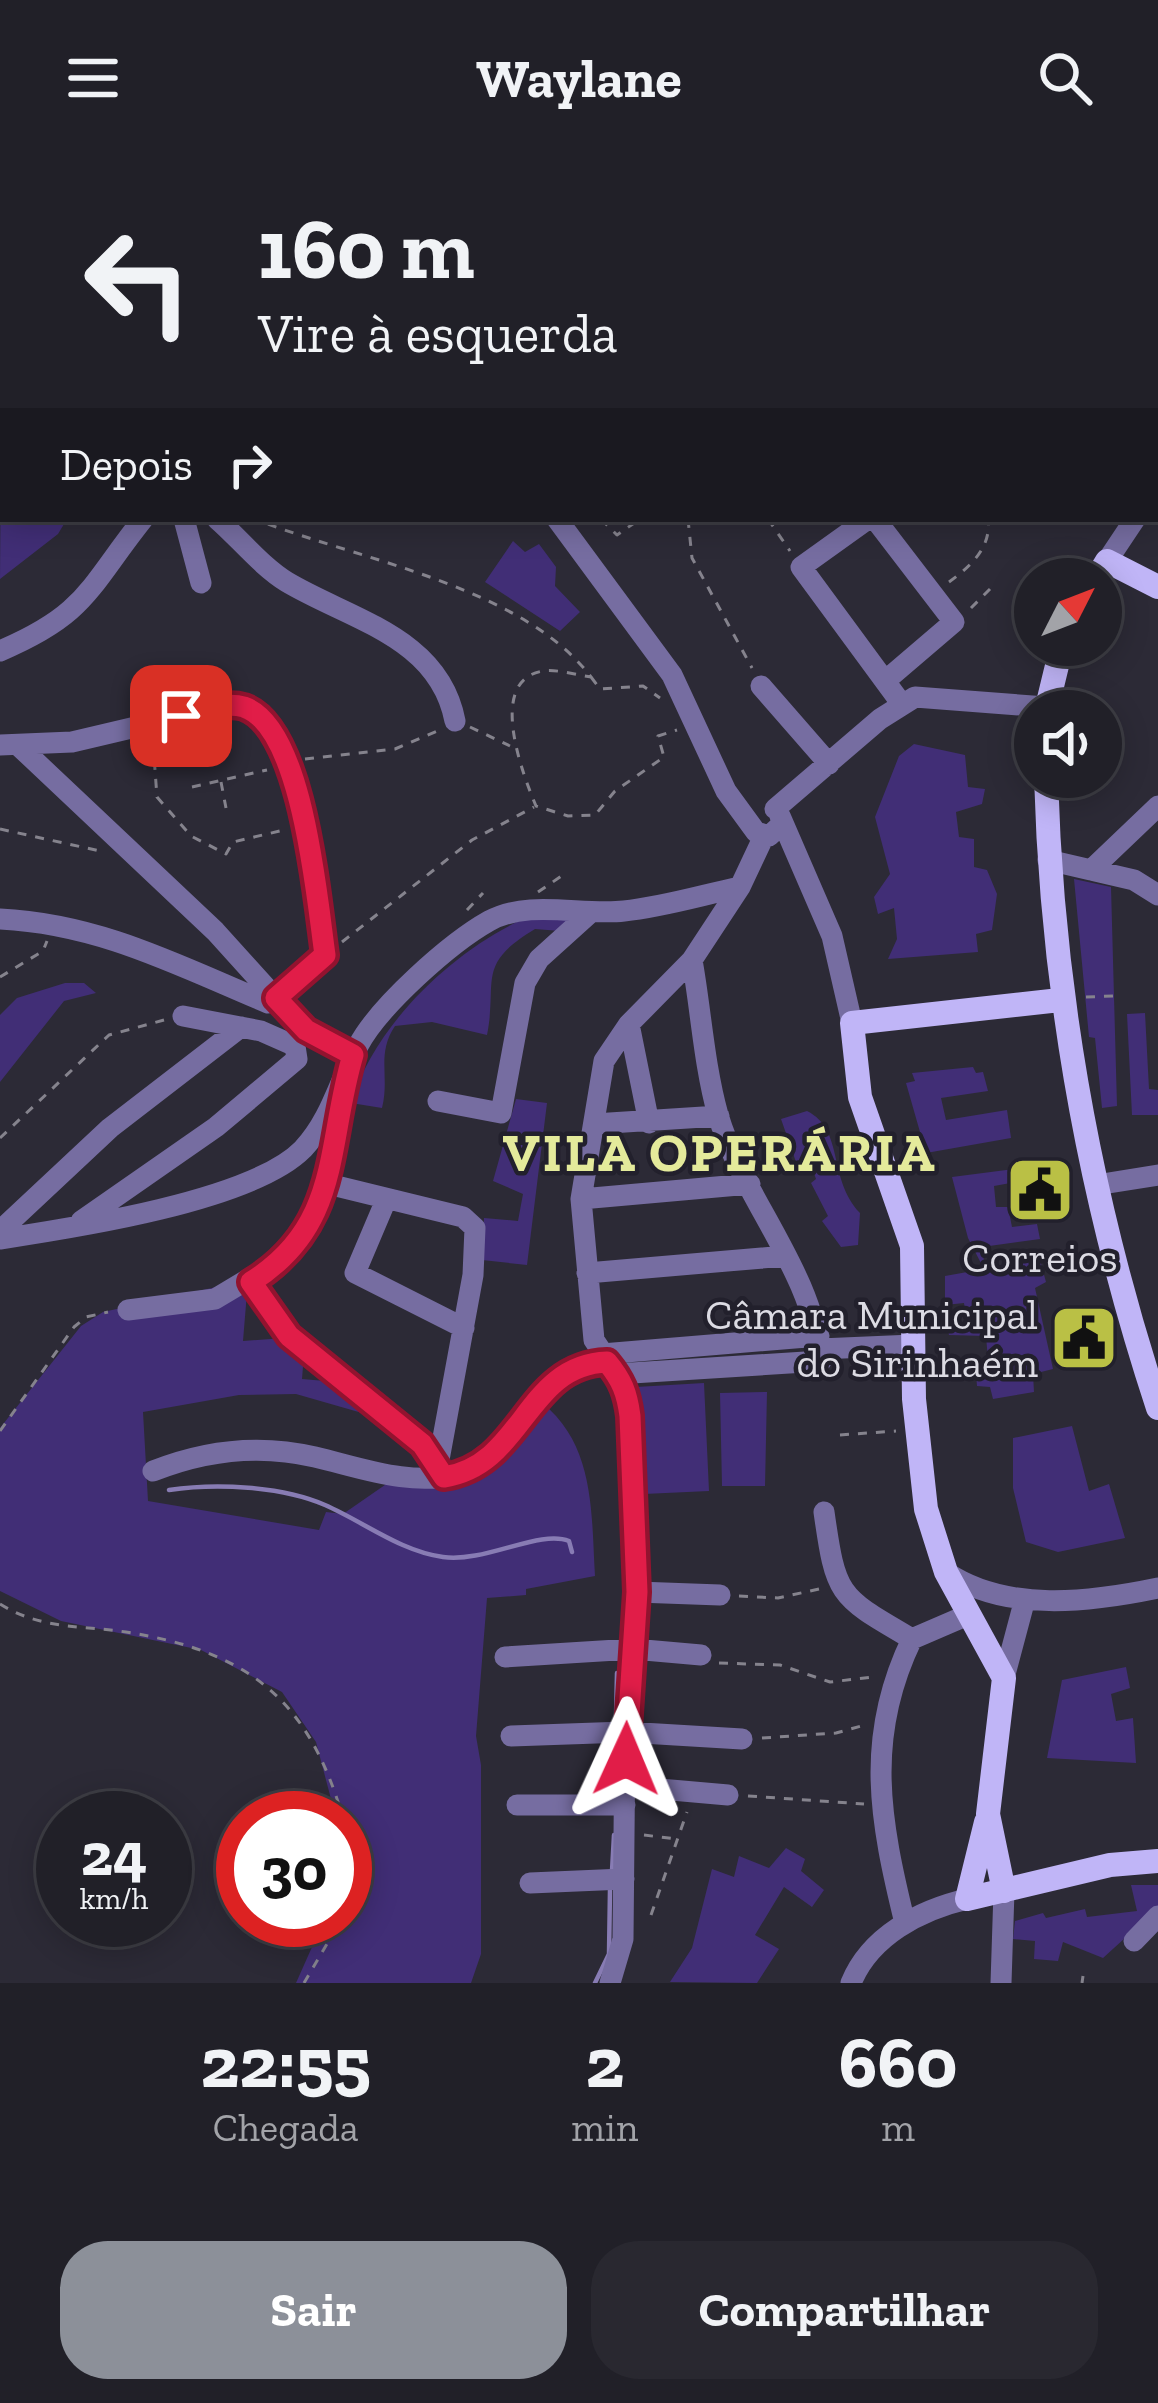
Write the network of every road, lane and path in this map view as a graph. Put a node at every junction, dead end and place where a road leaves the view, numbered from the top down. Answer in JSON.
{"nodes":[{"id":1,"x":140,"y":522,"type":"edge"},
{"id":2,"x":185,"y":522,"type":"edge"},
{"id":3,"x":220,"y":522,"type":"edge"},
{"id":4,"x":559,"y":522,"type":"edge"},
{"id":5,"x":604,"y":522,"type":"edge"},
{"id":6,"x":636,"y":522,"type":"edge"},
{"id":7,"x":688,"y":522,"type":"edge"},
{"id":8,"x":771,"y":522,"type":"edge"},
{"id":9,"x":871,"y":522,"type":"edge"},
{"id":10,"x":876,"y":522,"type":"edge"},
{"id":11,"x":988,"y":522,"type":"edge"},
{"id":12,"x":1133,"y":522,"type":"edge"},
{"id":13,"x":268,"y":524,"type":"dead end"},
{"id":14,"x":1109,"y":558,"type":"edge"},
{"id":15,"x":801,"y":567,"type":"junction"},
{"id":16,"x":1122,"y":574,"type":"edge"},
{"id":17,"x":201,"y":583,"type":"dead end"},
{"id":18,"x":1158,"y":587,"type":"edge"},
{"id":19,"x":990,"y":590,"type":"dead end"},
{"id":20,"x":933,"y":594,"type":"junction"},
{"id":21,"x":953,"y":622,"type":"junction"},
{"id":22,"x":0,"y":651,"type":"edge"},
{"id":23,"x":591,"y":676,"type":"junction"},
{"id":24,"x":885,"y":681,"type":"junction"},
{"id":25,"x":761,"y":686,"type":"joint"},
{"id":26,"x":659,"y":697,"type":"dead end"},
{"id":27,"x":901,"y":703,"type":"junction"},
{"id":28,"x":1014,"y":706,"type":"edge"},
{"id":29,"x":455,"y":721,"type":"junction"},
{"id":30,"x":148,"y":724,"type":"junction"},
{"id":31,"x":695,"y":724,"type":"junction"},
{"id":32,"x":10,"y":746,"type":"edge"},
{"id":33,"x":513,"y":747,"type":"junction"},
{"id":34,"x":291,"y":763,"type":"junction"},
{"id":35,"x":829,"y":764,"type":"junction"},
{"id":36,"x":221,"y":781,"type":"junction"},
{"id":37,"x":192,"y":787,"type":"dead end"},
{"id":38,"x":1047,"y":798,"type":"edge"},
{"id":39,"x":536,"y":806,"type":"junction"},
{"id":40,"x":1158,"y":806,"type":"edge"},
{"id":41,"x":226,"y":808,"type":"dead end"},
{"id":42,"x":768,"y":822,"type":"junction"},
{"id":43,"x":304,"y":825,"type":"junction"},
{"id":44,"x":0,"y":829,"type":"edge"},
{"id":45,"x":105,"y":853,"type":"dead end"},
{"id":46,"x":1048,"y":860,"type":"junction"},
{"id":47,"x":1091,"y":870,"type":"junction"},
{"id":48,"x":740,"y":887,"type":"junction"},
{"id":49,"x":1158,"y":895,"type":"edge"},
{"id":50,"x":590,"y":913,"type":"junction"},
{"id":51,"x":0,"y":920,"type":"edge"},
{"id":52,"x":49,"y":921,"type":"junction"},
{"id":53,"x":325,"y":955,"type":"junction"},
{"id":54,"x":692,"y":960,"type":"junction"},
{"id":55,"x":0,"y":977,"type":"edge"},
{"id":56,"x":1114,"y":996,"type":"dead end"},
{"id":57,"x":276,"y":998,"type":"junction"},
{"id":58,"x":1069,"y":999,"type":"junction"},
{"id":59,"x":183,"y":1016,"type":"joint"},
{"id":60,"x":629,"y":1024,"type":"junction"},
{"id":61,"x":853,"y":1024,"type":"junction"},
{"id":62,"x":241,"y":1028,"type":"junction"},
{"id":63,"x":353,"y":1055,"type":"junction"},
{"id":64,"x":344,"y":1086,"type":"junction"},
{"id":65,"x":437,"y":1101,"type":"dead end"},
{"id":66,"x":719,"y":1117,"type":"junction"},
{"id":67,"x":650,"y":1123,"type":"junction"},
{"id":68,"x":593,"y":1124,"type":"junction"},
{"id":69,"x":0,"y":1138,"type":"edge"},
{"id":70,"x":1158,"y":1174,"type":"edge"},
{"id":71,"x":324,"y":1183,"type":"junction"},
{"id":72,"x":750,"y":1184,"type":"junction"},
{"id":73,"x":1096,"y":1185,"type":"junction"},
{"id":74,"x":581,"y":1199,"type":"junction"},
{"id":75,"x":386,"y":1200,"type":"junction"},
{"id":76,"x":70,"y":1228,"type":"junction"},
{"id":77,"x":0,"y":1235,"type":"edge"},
{"id":78,"x":785,"y":1256,"type":"junction"},
{"id":79,"x":587,"y":1273,"type":"junction"},
{"id":80,"x":251,"y":1282,"type":"junction"},
{"id":81,"x":128,"y":1310,"type":"joint"},
{"id":82,"x":464,"y":1328,"type":"junction"},
{"id":83,"x":913,"y":1345,"type":"junction"},
{"id":84,"x":820,"y":1349,"type":"junction"},
{"id":85,"x":608,"y":1363,"type":"junction"},
{"id":86,"x":1158,"y":1408,"type":"edge"},
{"id":87,"x":916,"y":1430,"type":"junction"},
{"id":88,"x":0,"y":1431,"type":"edge"},
{"id":89,"x":840,"y":1435,"type":"dead end"},
{"id":90,"x":154,"y":1471,"type":"dead end"},
{"id":91,"x":441,"y":1471,"type":"junction"},
{"id":92,"x":824,"y":1512,"type":"dead end"},
{"id":93,"x":946,"y":1572,"type":"junction"},
{"id":94,"x":837,"y":1585,"type":"junction"},
{"id":95,"x":1158,"y":1588,"type":"edge"},
{"id":96,"x":637,"y":1592,"type":"junction"},
{"id":97,"x":719,"y":1595,"type":"joint"},
{"id":98,"x":1025,"y":1599,"type":"junction"},
{"id":99,"x":0,"y":1604,"type":"edge"},
{"id":100,"x":970,"y":1614,"type":"junction"},
{"id":101,"x":912,"y":1639,"type":"junction"},
{"id":102,"x":633,"y":1649,"type":"junction"},
{"id":103,"x":701,"y":1655,"type":"joint"},
{"id":104,"x":505,"y":1657,"type":"dead end"},
{"id":105,"x":895,"y":1675,"type":"junction"},
{"id":106,"x":1004,"y":1678,"type":"junction"},
{"id":107,"x":885,"y":1719,"type":"junction"},
{"id":108,"x":625,"y":1732,"type":"junction"},
{"id":109,"x":511,"y":1736,"type":"dead end"},
{"id":110,"x":742,"y":1739,"type":"joint"},
{"id":111,"x":332,"y":1791,"type":"edge"},
{"id":112,"x":689,"y":1793,"type":"junction"},
{"id":113,"x":728,"y":1795,"type":"joint"},
{"id":114,"x":625,"y":1796,"type":"junction"},
{"id":115,"x":517,"y":1805,"type":"dead end"},
{"id":116,"x":881,"y":1805,"type":"junction"},
{"id":117,"x":988,"y":1814,"type":"junction"},
{"id":118,"x":624,"y":1833,"type":"junction"},
{"id":119,"x":680,"y":1840,"type":"junction"},
{"id":120,"x":1158,"y":1861,"type":"edge"},
{"id":121,"x":624,"y":1879,"type":"junction"},
{"id":122,"x":530,"y":1882,"type":"dead end"},
{"id":123,"x":1004,"y":1891,"type":"junction"},
{"id":124,"x":967,"y":1899,"type":"junction"},
{"id":125,"x":651,"y":1915,"type":"dead end"},
{"id":126,"x":1158,"y":1916,"type":"edge"},
{"id":127,"x":905,"y":1923,"type":"junction"},
{"id":128,"x":1134,"y":1941,"type":"dead end"},
{"id":129,"x":325,"y":1947,"type":"edge"},
{"id":130,"x":1083,"y":1976,"type":"dead end"},
{"id":131,"x":304,"y":1983,"type":"edge"},
{"id":132,"x":610,"y":1983,"type":"edge"},
{"id":133,"x":851,"y":1983,"type":"edge"},
{"id":134,"x":1001,"y":1983,"type":"edge"},
{"id":135,"x":1082,"y":1983,"type":"edge"}],
"edges":[{"from":1,"to":22,"type":"street"},
{"from":2,"to":17,"type":"street"},
{"from":3,"to":29,"type":"street"},
{"from":4,"to":31,"type":"street"},
{"from":5,"to":6,"type":"path"},
{"from":7,"to":25,"type":"path"},
{"from":8,"to":15,"type":"path"},
{"from":9,"to":15,"type":"street"},
{"from":10,"to":20,"type":"street"},
{"from":11,"to":20,"type":"path"},
{"from":12,"to":14,"type":"street"},
{"from":13,"to":23,"type":"path"},
{"from":15,"to":24,"type":"street"},
{"from":16,"to":18,"type":"main road"},
{"from":19,"to":21,"type":"path"},
{"from":20,"to":21,"type":"street"},
{"from":21,"to":24,"type":"street"},
{"from":23,"to":26,"type":"path"},
{"from":23,"to":33,"type":"path"},
{"from":24,"to":27,"type":"street"},
{"from":25,"to":35,"type":"street"},
{"from":27,"to":28,"type":"street"},
{"from":27,"to":35,"type":"street"},
{"from":29,"to":33,"type":"path"},
{"from":29,"to":34,"type":"path"},
{"from":30,"to":32,"type":"street"},
{"from":30,"to":34,"type":"street"},
{"from":30,"to":43,"type":"path"},
{"from":31,"to":39,"type":"path"},
{"from":31,"to":42,"type":"street"},
{"from":32,"to":57,"type":"street"},
{"from":33,"to":39,"type":"path"},
{"from":34,"to":36,"type":"path"},
{"from":34,"to":43,"type":"street"},
{"from":35,"to":42,"type":"street"},
{"from":36,"to":37,"type":"path"},
{"from":36,"to":41,"type":"path"},
{"from":38,"to":46,"type":"main road"},
{"from":39,"to":53,"type":"path"},
{"from":40,"to":47,"type":"street"},
{"from":42,"to":48,"type":"street"},
{"from":42,"to":61,"type":"street"},
{"from":43,"to":53,"type":"street"},
{"from":44,"to":45,"type":"path"},
{"from":46,"to":47,"type":"street"},
{"from":46,"to":58,"type":"main road"},
{"from":47,"to":49,"type":"street"},
{"from":48,"to":50,"type":"street"},
{"from":48,"to":54,"type":"street"},
{"from":50,"to":63,"type":"street"},
{"from":50,"to":65,"type":"street"},
{"from":51,"to":52,"type":"street"},
{"from":52,"to":55,"type":"path"},
{"from":52,"to":57,"type":"street"},
{"from":53,"to":57,"type":"street"},
{"from":54,"to":60,"type":"street"},
{"from":54,"to":66,"type":"street"},
{"from":56,"to":58,"type":"path"},
{"from":57,"to":63,"type":"street"},
{"from":58,"to":61,"type":"main road"},
{"from":58,"to":73,"type":"main road"},
{"from":59,"to":62,"type":"street"},
{"from":59,"to":69,"type":"path"},
{"from":60,"to":67,"type":"street"},
{"from":60,"to":68,"type":"street"},
{"from":61,"to":83,"type":"main road"},
{"from":62,"to":76,"type":"street"},
{"from":62,"to":77,"type":"street"},
{"from":63,"to":64,"type":"street"},
{"from":64,"to":71,"type":"street"},
{"from":64,"to":76,"type":"street"},
{"from":66,"to":67,"type":"street"},
{"from":66,"to":72,"type":"street"},
{"from":67,"to":68,"type":"street"},
{"from":68,"to":74,"type":"street"},
{"from":70,"to":73,"type":"street"},
{"from":71,"to":75,"type":"street"},
{"from":71,"to":80,"type":"street"},
{"from":72,"to":74,"type":"street"},
{"from":72,"to":78,"type":"street"},
{"from":73,"to":86,"type":"main road"},
{"from":74,"to":79,"type":"street"},
{"from":75,"to":82,"type":"street"},
{"from":75,"to":82,"type":"street"},
{"from":76,"to":77,"type":"street"},
{"from":78,"to":79,"type":"street"},
{"from":78,"to":84,"type":"street"},
{"from":79,"to":85,"type":"street"},
{"from":80,"to":81,"type":"street"},
{"from":80,"to":91,"type":"street"},
{"from":81,"to":88,"type":"path"},
{"from":82,"to":91,"type":"street"},
{"from":83,"to":84,"type":"street"},
{"from":83,"to":87,"type":"main road"},
{"from":84,"to":85,"type":"street"},
{"from":85,"to":91,"type":"street"},
{"from":85,"to":96,"type":"street"},
{"from":87,"to":89,"type":"path"},
{"from":87,"to":93,"type":"main road"},
{"from":90,"to":91,"type":"street"},
{"from":92,"to":94,"type":"street"},
{"from":93,"to":98,"type":"street"},
{"from":93,"to":100,"type":"main road"},
{"from":94,"to":97,"type":"path"},
{"from":94,"to":101,"type":"street"},
{"from":95,"to":98,"type":"street"},
{"from":96,"to":97,"type":"street"},
{"from":96,"to":102,"type":"street"},
{"from":98,"to":106,"type":"street"},
{"from":99,"to":111,"type":"path"},
{"from":100,"to":101,"type":"street"},
{"from":100,"to":106,"type":"main road"},
{"from":101,"to":105,"type":"street"},
{"from":102,"to":103,"type":"street"},
{"from":102,"to":104,"type":"street"},
{"from":102,"to":108,"type":"street"},
{"from":103,"to":105,"type":"path"},
{"from":105,"to":107,"type":"street"},
{"from":106,"to":117,"type":"main road"},
{"from":107,"to":110,"type":"path"},
{"from":107,"to":116,"type":"street"},
{"from":108,"to":109,"type":"street"},
{"from":108,"to":110,"type":"street"},
{"from":108,"to":114,"type":"street"},
{"from":112,"to":113,"type":"street"},
{"from":112,"to":114,"type":"street"},
{"from":112,"to":119,"type":"path"},
{"from":113,"to":116,"type":"path"},
{"from":114,"to":115,"type":"street"},
{"from":114,"to":118,"type":"street"},
{"from":116,"to":127,"type":"street"},
{"from":117,"to":123,"type":"main road"},
{"from":117,"to":124,"type":"main road"},
{"from":118,"to":119,"type":"path"},
{"from":118,"to":121,"type":"street"},
{"from":119,"to":125,"type":"path"},
{"from":120,"to":123,"type":"main road"},
{"from":121,"to":122,"type":"street"},
{"from":121,"to":132,"type":"street"},
{"from":123,"to":124,"type":"main road"},
{"from":123,"to":134,"type":"street"},
{"from":124,"to":127,"type":"street"},
{"from":126,"to":128,"type":"street"},
{"from":127,"to":133,"type":"street"},
{"from":129,"to":131,"type":"path"},
{"from":130,"to":135,"type":"path"}]}
